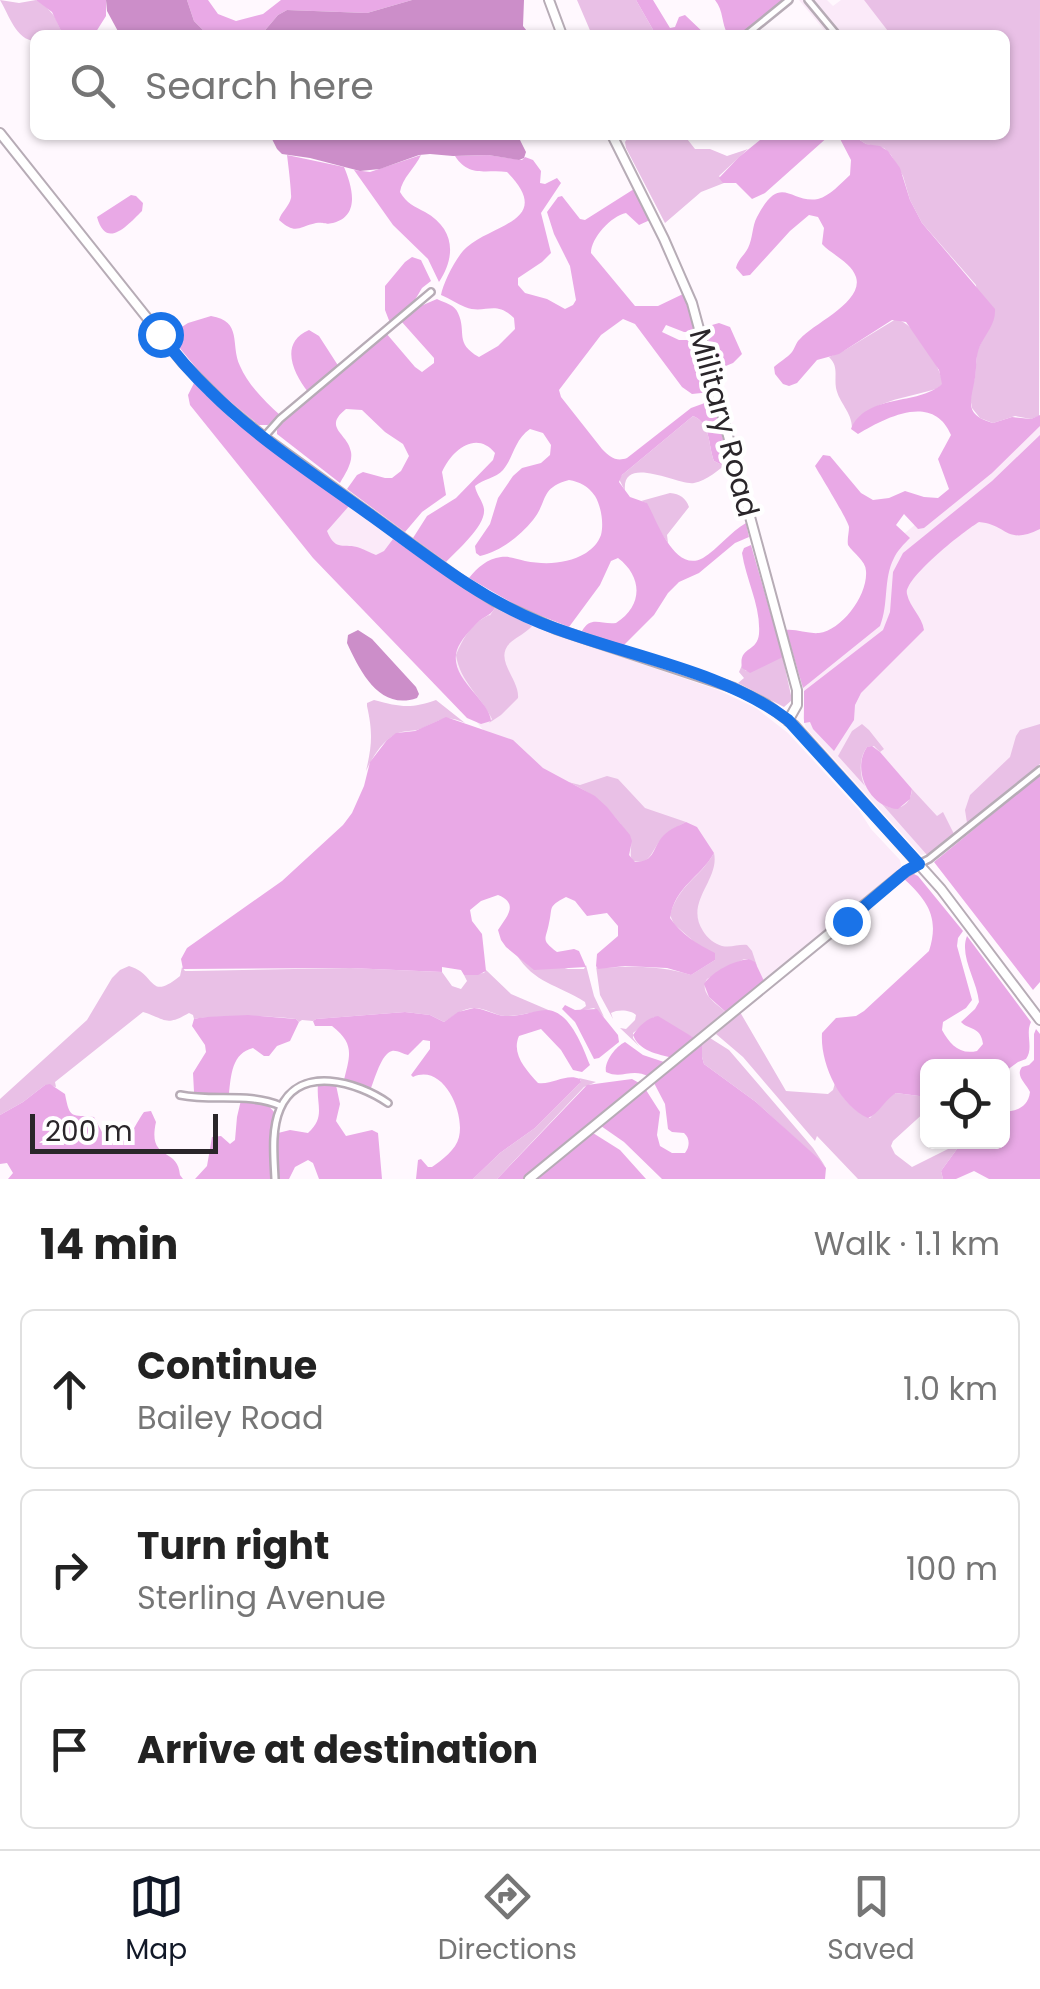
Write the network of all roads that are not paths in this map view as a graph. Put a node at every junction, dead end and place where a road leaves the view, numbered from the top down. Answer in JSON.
{"nodes":[{"id":1,"x":549,"y":0,"type":"edge"},
{"id":2,"x":789,"y":0,"type":"edge"},
{"id":3,"x":808,"y":0,"type":"edge"},
{"id":4,"x":560,"y":30,"type":"edge"},
{"id":5,"x":752,"y":30,"type":"edge"},
{"id":6,"x":832,"y":30,"type":"edge"},
{"id":7,"x":0,"y":133,"type":"edge"},
{"id":8,"x":614,"y":140,"type":"edge"},
{"id":9,"x":431,"y":292,"type":"dead end"},
{"id":10,"x":264,"y":437,"type":"junction"},
{"id":11,"x":788,"y":720,"type":"junction"},
{"id":12,"x":1040,"y":770,"type":"edge"},
{"id":13,"x":919,"y":864,"type":"junction"},
{"id":14,"x":1040,"y":1020,"type":"edge"},
{"id":15,"x":180,"y":1094,"type":"dead end"},
{"id":16,"x":388,"y":1103,"type":"dead end"},
{"id":17,"x":281,"y":1106,"type":"junction"},
{"id":18,"x":274,"y":1179,"type":"edge"},
{"id":19,"x":530,"y":1179,"type":"edge"}],
"edges":[{"from":1,"to":4,"type":"main road"},
{"from":2,"to":5,"type":"street"},
{"from":3,"to":6,"type":"street"},
{"from":7,"to":10,"type":"main road"},
{"from":8,"to":11,"type":"main road","name":"Military Road"},
{"from":9,"to":10,"type":"street"},
{"from":10,"to":11,"type":"main road"},
{"from":11,"to":13,"type":"main road"},
{"from":12,"to":13,"type":"street"},
{"from":13,"to":14,"type":"main road"},
{"from":13,"to":19,"type":"main road"},
{"from":15,"to":17,"type":"street"},
{"from":16,"to":17,"type":"street"},
{"from":17,"to":18,"type":"street"}]}
